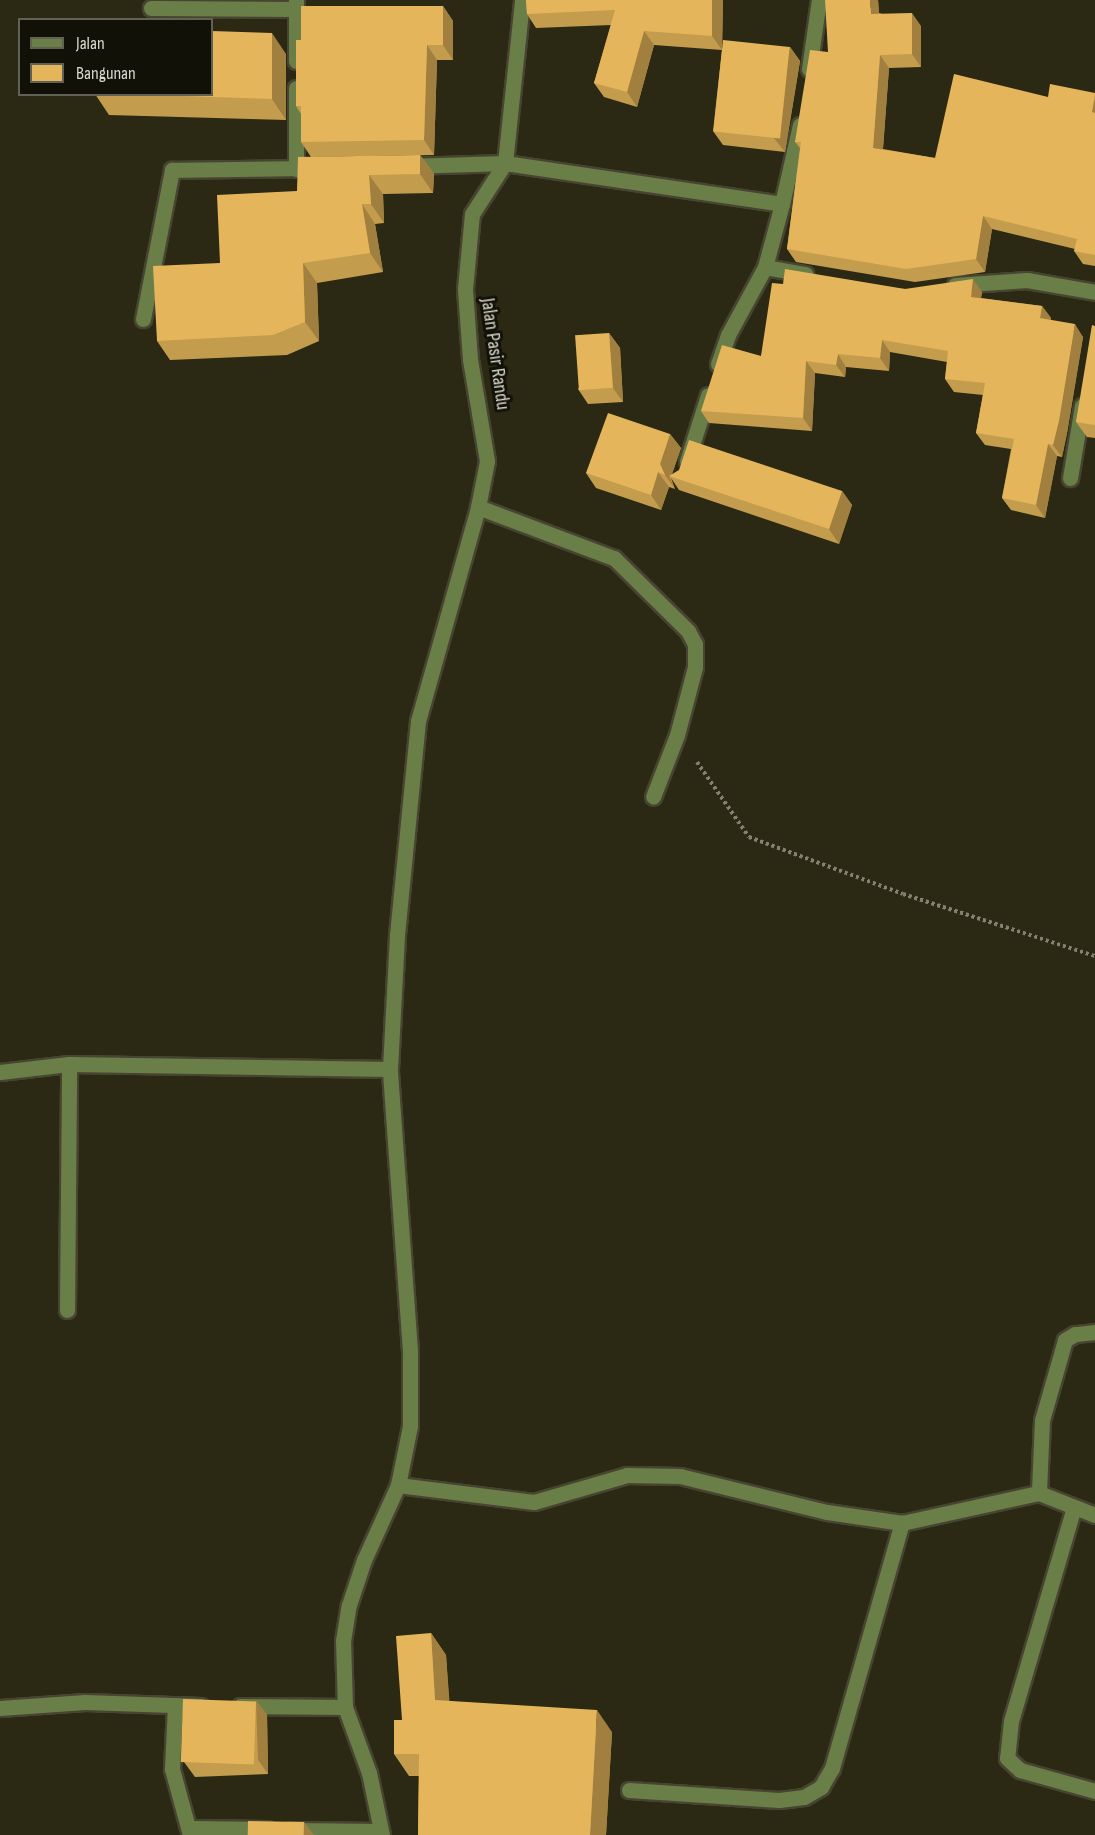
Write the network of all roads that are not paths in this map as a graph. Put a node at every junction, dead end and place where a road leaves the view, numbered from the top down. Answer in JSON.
{"nodes":[{"id":1,"x":522,"y":0,"type":"edge"},
{"id":2,"x":819,"y":0,"type":"edge"},
{"id":3,"x":296,"y":5,"type":"edge"},
{"id":4,"x":151,"y":8,"type":"dead end"},
{"id":5,"x":807,"y":81,"type":"edge"},
{"id":6,"x":803,"y":105,"type":"edge"},
{"id":7,"x":505,"y":163,"type":"junction"},
{"id":8,"x":389,"y":166,"type":"edge"},
{"id":9,"x":331,"y":168,"type":"edge"},
{"id":10,"x":296,"y":169,"type":"junction"},
{"id":11,"x":782,"y":204,"type":"junction"},
{"id":12,"x":765,"y":267,"type":"junction"},
{"id":13,"x":820,"y":277,"type":"edge"},
{"id":14,"x":934,"y":288,"type":"edge"},
{"id":15,"x":1095,"y":292,"type":"edge"},
{"id":16,"x":143,"y":319,"type":"dead end"},
{"id":17,"x":1085,"y":384,"type":"edge"},
{"id":18,"x":1070,"y":478,"type":"dead end"},
{"id":19,"x":680,"y":481,"type":"edge"},
{"id":20,"x":478,"y":507,"type":"junction"},
{"id":21,"x":652,"y":797,"type":"dead end"},
{"id":22,"x":69,"y":1064,"type":"junction"},
{"id":23,"x":390,"y":1069,"type":"junction"},
{"id":24,"x":0,"y":1072,"type":"edge"},
{"id":25,"x":67,"y":1310,"type":"dead end"},
{"id":26,"x":1095,"y":1332,"type":"edge"},
{"id":27,"x":398,"y":1485,"type":"junction"},
{"id":28,"x":1039,"y":1493,"type":"junction"},
{"id":29,"x":1074,"y":1507,"type":"junction"},
{"id":30,"x":1095,"y":1515,"type":"edge"},
{"id":31,"x":902,"y":1523,"type":"junction"},
{"id":32,"x":176,"y":1706,"type":"junction"},
{"id":33,"x":345,"y":1707,"type":"junction"},
{"id":34,"x":0,"y":1708,"type":"edge"},
{"id":35,"x":628,"y":1790,"type":"dead end"},
{"id":36,"x":1095,"y":1791,"type":"edge"},
{"id":37,"x":190,"y":1832,"type":"edge"},
{"id":38,"x":382,"y":1833,"type":"edge"}],
"edges":[{"from":1,"to":7,"type":"street","name":"Jalan Pasir Randu"},
{"from":2,"to":5,"type":"street"},
{"from":3,"to":4,"type":"street"},
{"from":3,"to":10,"type":"street"},
{"from":6,"to":11,"type":"street"},
{"from":7,"to":8,"type":"street"},
{"from":7,"to":11,"type":"street"},
{"from":7,"to":20,"type":"street","name":"Jalan Pasir Randu"},
{"from":9,"to":10,"type":"street"},
{"from":10,"to":16,"type":"street"},
{"from":11,"to":12,"type":"street"},
{"from":12,"to":13,"type":"street"},
{"from":12,"to":19,"type":"street"},
{"from":14,"to":15,"type":"street"},
{"from":17,"to":18,"type":"street"},
{"from":20,"to":21,"type":"street"},
{"from":20,"to":23,"type":"street","name":"Jalan Pasir Randu"},
{"from":22,"to":23,"type":"street"},
{"from":22,"to":24,"type":"street"},
{"from":22,"to":25,"type":"street"},
{"from":23,"to":27,"type":"street","name":"Jalan Pasir Randu"},
{"from":26,"to":28,"type":"street"},
{"from":27,"to":31,"type":"street"},
{"from":27,"to":33,"type":"street","name":"Jalan Pasir Randu"},
{"from":28,"to":29,"type":"street"},
{"from":28,"to":31,"type":"street"},
{"from":29,"to":30,"type":"street"},
{"from":29,"to":36,"type":"street"},
{"from":31,"to":35,"type":"street"},
{"from":32,"to":33,"type":"street"},
{"from":32,"to":34,"type":"street"},
{"from":32,"to":37,"type":"street"},
{"from":33,"to":38,"type":"street","name":"Jalan Pasir Randu"},
{"from":37,"to":38,"type":"street"}]}
